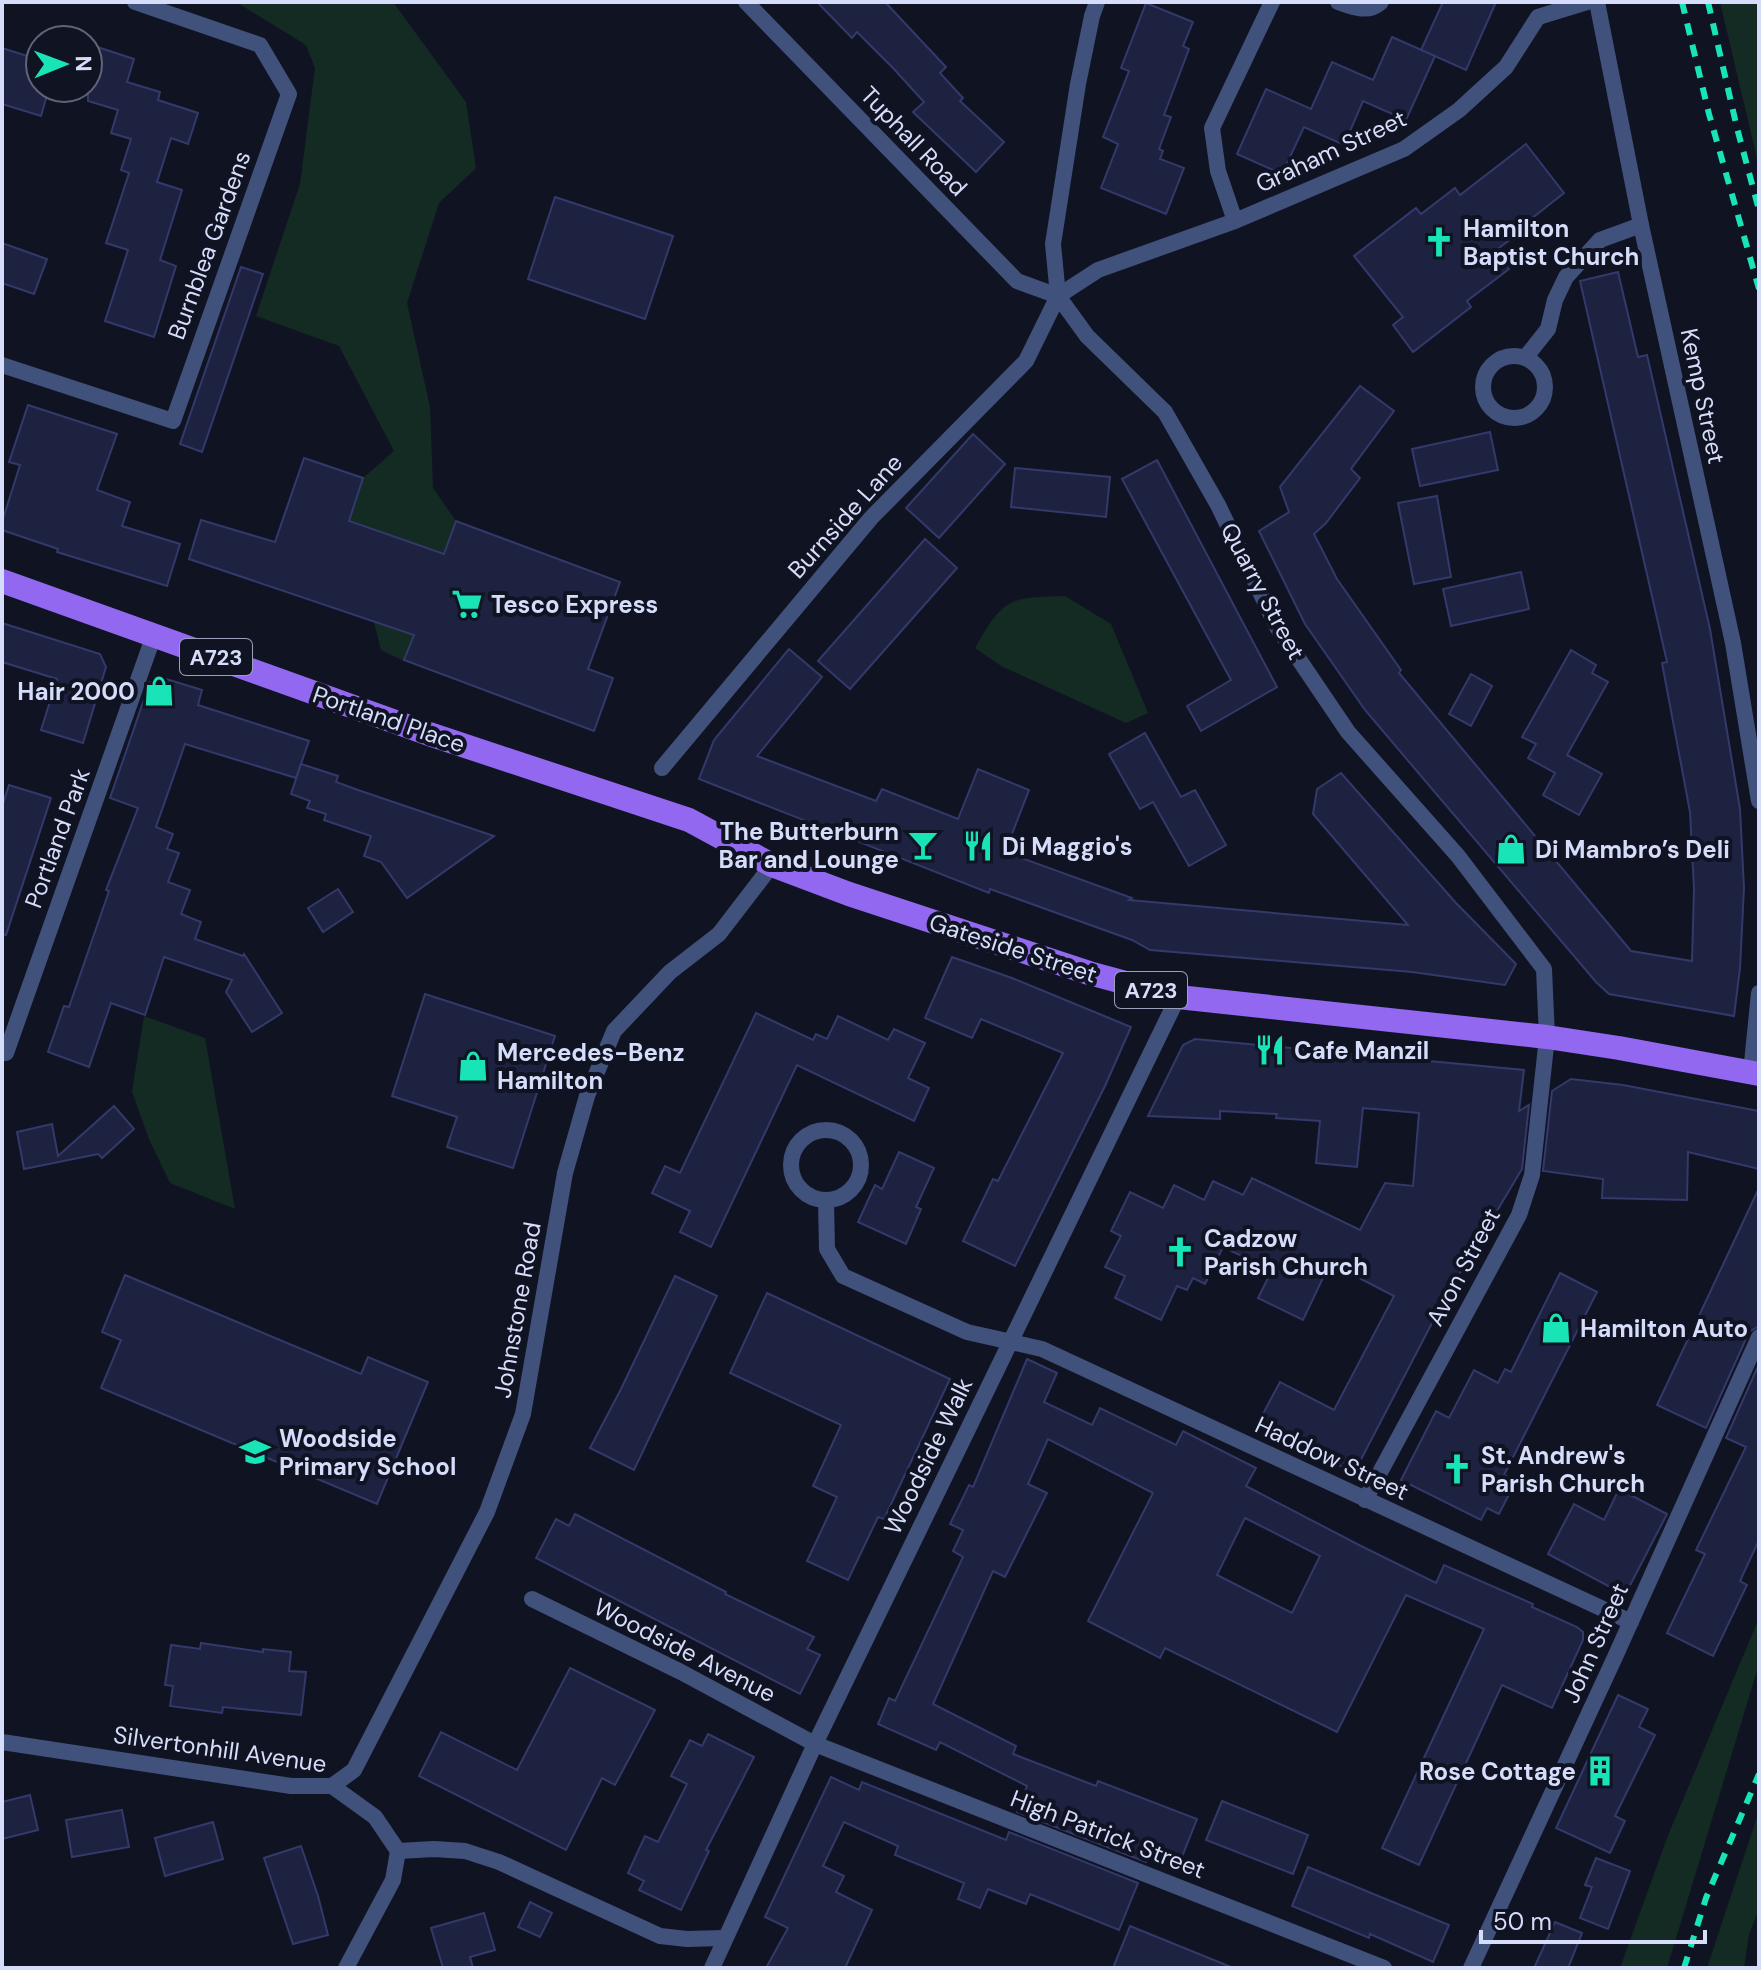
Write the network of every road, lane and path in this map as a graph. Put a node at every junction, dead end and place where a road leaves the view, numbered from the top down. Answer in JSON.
{"nodes":[{"id":1,"x":135,"y":2,"type":"edge"},
{"id":2,"x":746,"y":2,"type":"edge"},
{"id":3,"x":1097,"y":2,"type":"edge"},
{"id":4,"x":1338,"y":2,"type":"edge"},
{"id":5,"x":1381,"y":2,"type":"edge"},
{"id":6,"x":1587,"y":2,"type":"edge"},
{"id":7,"x":1597,"y":2,"type":"edge"},
{"id":8,"x":1270,"y":3,"type":"edge"},
{"id":9,"x":1235,"y":221,"type":"junction"},
{"id":10,"x":1641,"y":225,"type":"junction"},
{"id":11,"x":1058,"y":296,"type":"junction"},
{"id":12,"x":1525,"y":358,"type":"dead end"},
{"id":13,"x":2,"y":365,"type":"edge"},
{"id":14,"x":2,"y":581,"type":"edge"},
{"id":15,"x":154,"y":635,"type":"junction"},
{"id":16,"x":662,"y":768,"type":"dead end"},
{"id":17,"x":1759,"y":801,"type":"edge"},
{"id":18,"x":772,"y":865,"type":"junction"},
{"id":19,"x":1759,"y":993,"type":"edge"},
{"id":20,"x":1178,"y":997,"type":"junction"},
{"id":21,"x":1547,"y":1037,"type":"junction"},
{"id":22,"x":2,"y":1051,"type":"edge"},
{"id":23,"x":1755,"y":1074,"type":"edge"},
{"id":24,"x":826,"y":1201,"type":"junction"},
{"id":25,"x":1759,"y":1337,"type":"edge"},
{"id":26,"x":1011,"y":1341,"type":"junction"},
{"id":27,"x":1365,"y":1500,"type":"junction"},
{"id":28,"x":532,"y":1599,"type":"dead end"},
{"id":29,"x":1631,"y":1622,"type":"junction"},
{"id":30,"x":2,"y":1742,"type":"edge"},
{"id":31,"x":815,"y":1744,"type":"junction"},
{"id":32,"x":332,"y":1786,"type":"junction"},
{"id":33,"x":398,"y":1851,"type":"junction"},
{"id":34,"x":724,"y":1938,"type":"junction"},
{"id":35,"x":346,"y":1968,"type":"edge"},
{"id":36,"x":712,"y":1968,"type":"edge"},
{"id":37,"x":1384,"y":1968,"type":"edge"},
{"id":38,"x":1471,"y":1968,"type":"edge"}],
"edges":[{"from":1,"to":13,"type":"street","name":"Burnblea Gardens"},
{"from":2,"to":11,"type":"street","name":"Tuphall Road"},
{"from":3,"to":11,"type":"street"},
{"from":4,"to":5,"type":"street"},
{"from":6,"to":9,"type":"street","name":"Graham Street"},
{"from":7,"to":10,"type":"street","name":"Kemp Street"},
{"from":8,"to":9,"type":"street"},
{"from":9,"to":11,"type":"street","name":"Graham Street"},
{"from":10,"to":12,"type":"street"},
{"from":10,"to":17,"type":"street","name":"Kemp Street"},
{"from":11,"to":16,"type":"street","name":"Burnside Lane"},
{"from":11,"to":21,"type":"street","name":"Quarry Street"},
{"from":14,"to":15,"type":"main road","name":"Portland Place","number":"A723"},
{"from":15,"to":18,"type":"main road","name":"Portland Place","number":"A723"},
{"from":15,"to":22,"type":"street","name":"Portland Park"},
{"from":18,"to":20,"type":"main road","name":"Gateside Street","number":"A723"},
{"from":18,"to":32,"type":"street","name":"Johnstone Road"},
{"from":19,"to":23,"type":"street"},
{"from":20,"to":21,"type":"main road","name":"Gateside Street","number":"A723"},
{"from":20,"to":26,"type":"street","name":"Woodside Walk"},
{"from":21,"to":23,"type":"main road","number":"A723"},
{"from":21,"to":27,"type":"street","name":"Avon Street"},
{"from":24,"to":24,"type":"street"},
{"from":24,"to":26,"type":"street","name":"Haddow Street"},
{"from":25,"to":29,"type":"street","name":"John Street"},
{"from":26,"to":27,"type":"street","name":"Haddow Street"},
{"from":26,"to":31,"type":"street","name":"Woodside Walk"},
{"from":27,"to":29,"type":"street","name":"Haddow Street"},
{"from":28,"to":31,"type":"street","name":"Woodside Avenue"},
{"from":29,"to":38,"type":"street","name":"John Street"},
{"from":30,"to":32,"type":"street","name":"Silvertonhill Avenue"},
{"from":31,"to":34,"type":"street","name":"Woodside Walk"},
{"from":31,"to":37,"type":"street","name":"High Patrick Street"},
{"from":32,"to":33,"type":"street","name":"Silvertonhill Avenue"},
{"from":33,"to":34,"type":"street"},
{"from":33,"to":35,"type":"street"},
{"from":34,"to":36,"type":"street","name":"Woodside Walk"}]}
